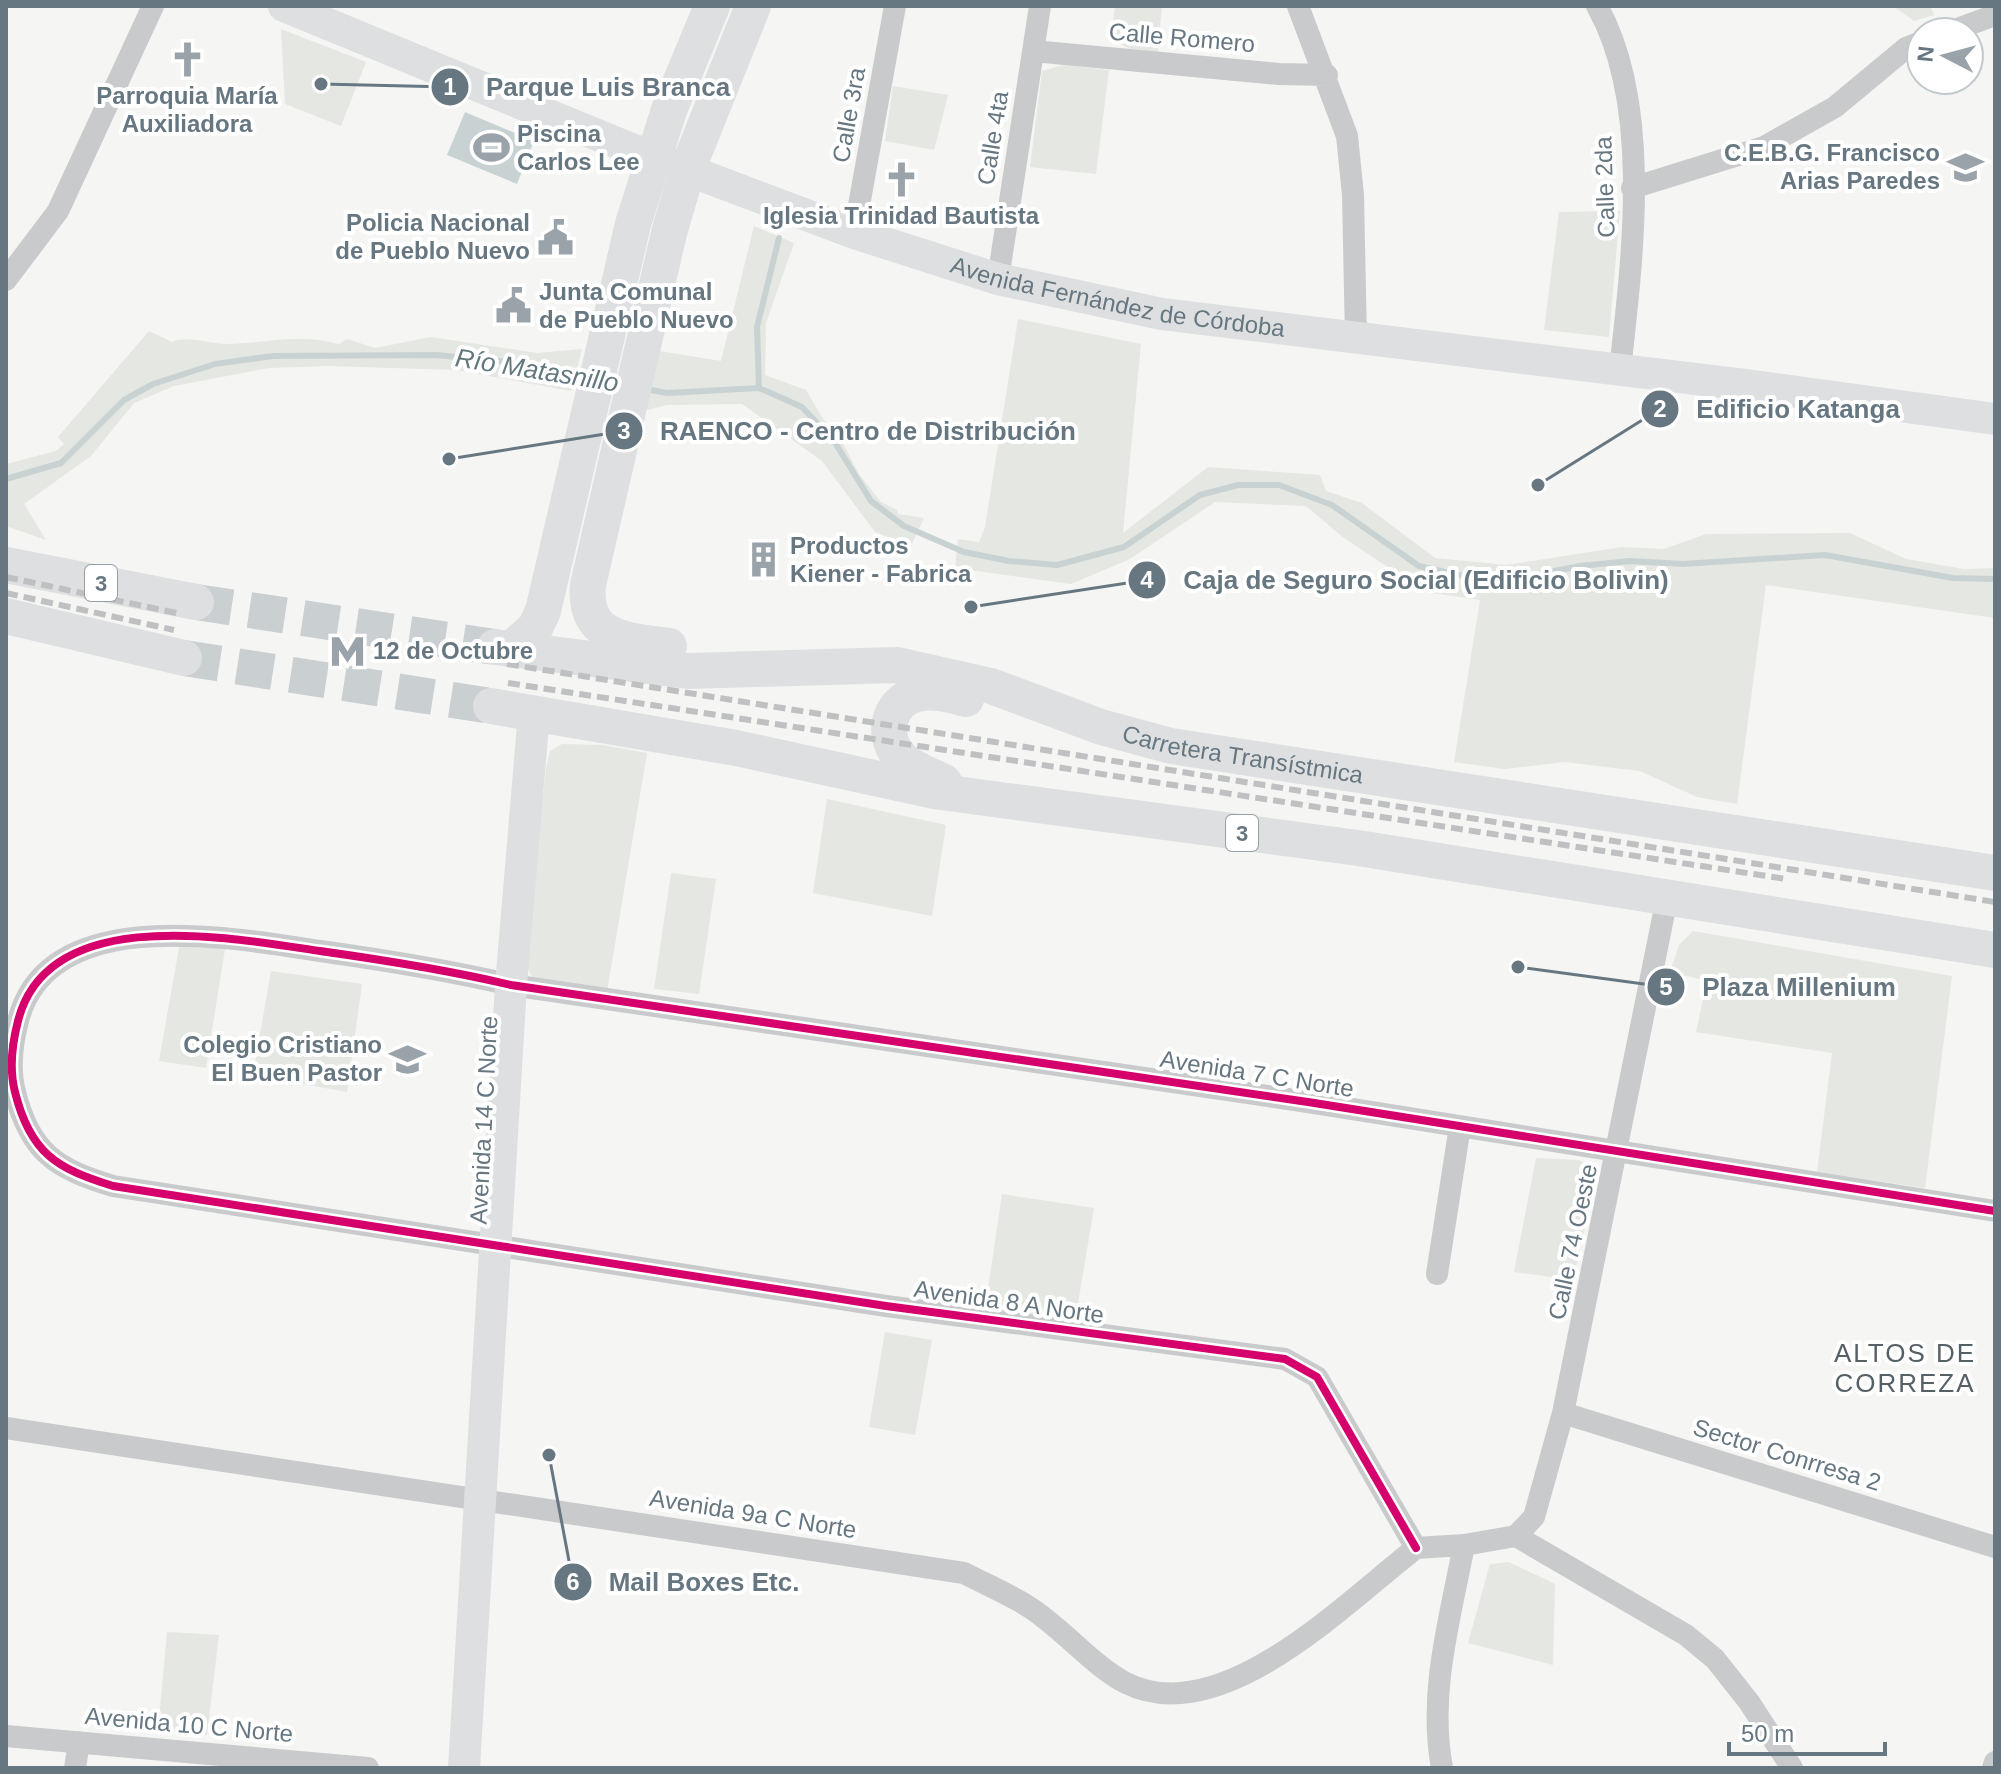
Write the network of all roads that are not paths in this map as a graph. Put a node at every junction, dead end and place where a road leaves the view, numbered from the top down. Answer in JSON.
{"nodes":[{"id":1,"x":153,"y":6,"type":"edge"},
{"id":2,"x":284,"y":6,"type":"edge"},
{"id":3,"x":712,"y":6,"type":"edge"},
{"id":4,"x":753,"y":6,"type":"edge"},
{"id":5,"x":895,"y":6,"type":"edge"},
{"id":6,"x":1040,"y":6,"type":"edge"},
{"id":7,"x":1298,"y":6,"type":"edge"},
{"id":8,"x":1597,"y":6,"type":"edge"},
{"id":9,"x":1905,"y":49,"type":"edge"},
{"id":10,"x":1033,"y":51,"type":"junction"},
{"id":11,"x":1327,"y":75,"type":"junction"},
{"id":12,"x":671,"y":163,"type":"junction"},
{"id":13,"x":1632,"y":188,"type":"junction"},
{"id":14,"x":854,"y":233,"type":"junction"},
{"id":15,"x":998,"y":279,"type":"junction"},
{"id":16,"x":6,"y":280,"type":"edge"},
{"id":17,"x":1356,"y":339,"type":"junction"},
{"id":18,"x":1620,"y":370,"type":"junction"},
{"id":19,"x":1995,"y":419,"type":"edge"},
{"id":20,"x":6,"y":565,"type":"edge"},
{"id":21,"x":196,"y":602,"type":"tunnel mouth"},
{"id":22,"x":6,"y":616,"type":"edge"},
{"id":23,"x":184,"y":658,"type":"tunnel mouth"},
{"id":24,"x":815,"y":666,"type":"junction"},
{"id":25,"x":491,"y":706,"type":"tunnel mouth"},
{"id":26,"x":534,"y":713,"type":"junction"},
{"id":27,"x":1101,"y":727,"type":"junction"},
{"id":28,"x":976,"y":797,"type":"junction"},
{"id":29,"x":1995,"y":873,"type":"edge"},
{"id":30,"x":1667,"y":898,"type":"junction"},
{"id":31,"x":1995,"y":950,"type":"edge"},
{"id":32,"x":511,"y":985,"type":"junction"},
{"id":33,"x":1460,"y":1126,"type":"junction"},
{"id":34,"x":1619,"y":1152,"type":"junction"},
{"id":35,"x":1995,"y":1211,"type":"edge"},
{"id":36,"x":497,"y":1245,"type":"junction"},
{"id":37,"x":1437,"y":1274,"type":"dead end"},
{"id":38,"x":1563,"y":1413,"type":"junction"},
{"id":39,"x":6,"y":1428,"type":"edge"},
{"id":40,"x":481,"y":1498,"type":"junction"},
{"id":41,"x":1516,"y":1536,"type":"junction"},
{"id":42,"x":1464,"y":1545,"type":"junction"},
{"id":43,"x":1995,"y":1547,"type":"edge"},
{"id":44,"x":1416,"y":1548,"type":"junction"},
{"id":45,"x":6,"y":1736,"type":"edge"},
{"id":46,"x":79,"y":1742,"type":"junction"},
{"id":47,"x":1995,"y":1762,"type":"edge"},
{"id":48,"x":75,"y":1768,"type":"edge"},
{"id":49,"x":368,"y":1768,"type":"edge"},
{"id":50,"x":464,"y":1768,"type":"edge"},
{"id":51,"x":1442,"y":1768,"type":"edge"},
{"id":52,"x":1792,"y":1768,"type":"edge"},
{"id":53,"x":1993,"y":1768,"type":"edge"}],
"edges":[{"from":1,"to":16,"type":"street"},
{"from":2,"to":12,"type":"main road","name":"Avenida Fernández de Córdoba"},
{"from":3,"to":12,"type":"main road"},
{"from":4,"to":12,"type":"main road"},
{"from":5,"to":14,"type":"street","name":"Calle 3ra"},
{"from":6,"to":10,"type":"street","name":"Calle 4ta"},
{"from":7,"to":11,"type":"street"},
{"from":8,"to":13,"type":"street","name":"Calle 2da"},
{"from":9,"to":13,"type":"street"},
{"from":10,"to":11,"type":"street","name":"Calle Romero"},
{"from":10,"to":15,"type":"street","name":"Calle 4ta"},
{"from":11,"to":17,"type":"street"},
{"from":12,"to":14,"type":"main road","name":"Avenida Fernández de Córdoba"},
{"from":12,"to":24,"type":"main road"},
{"from":12,"to":24,"type":"main road","name":"Carretera Transístmica"},
{"from":13,"to":18,"type":"street","name":"Calle 2da"},
{"from":14,"to":15,"type":"main road","name":"Avenida Fernández de Córdoba"},
{"from":15,"to":17,"type":"main road","name":"Avenida Fernández de Córdoba"},
{"from":17,"to":18,"type":"main road","name":"Avenida Fernández de Córdoba"},
{"from":18,"to":19,"type":"main road","name":"Avenida Fernández de Córdoba"},
{"from":20,"to":21,"type":"main road","number":"3"},
{"from":22,"to":23,"type":"main road","number":"3"},
{"from":24,"to":27,"type":"main road","name":"Carretera Transístmica"},
{"from":25,"to":26,"type":"main road","number":"3"},
{"from":26,"to":28,"type":"main road","number":"3"},
{"from":26,"to":32,"type":"main road","name":"Avenida 14 C Norte"},
{"from":27,"to":28,"type":"main road"},
{"from":27,"to":29,"type":"main road","name":"Carretera Transístmica"},
{"from":28,"to":30,"type":"main road","number":"3"},
{"from":30,"to":31,"type":"main road","number":"3"},
{"from":30,"to":34,"type":"street","name":"Calle 74 Oeste"},
{"from":32,"to":33,"type":"street","name":"Avenida 7 C Norte"},
{"from":32,"to":36,"type":"main road","name":"Avenida 14 C Norte"},
{"from":32,"to":36,"type":"street","name":"Avenida 7 C Norte"},
{"from":33,"to":34,"type":"street","name":"Avenida 7 C Norte"},
{"from":33,"to":37,"type":"street"},
{"from":34,"to":35,"type":"street","name":"Avenida 7 C Norte"},
{"from":34,"to":38,"type":"street","name":"Calle 74 Oeste"},
{"from":36,"to":40,"type":"main road","name":"Avenida 14 C Norte"},
{"from":36,"to":44,"type":"street","name":"Avenida 8 A Norte"},
{"from":38,"to":41,"type":"street","name":"Calle 74 Oeste"},
{"from":38,"to":43,"type":"street","name":"Sector Conrresa 2"},
{"from":39,"to":40,"type":"street","name":"Avenida 9a C Norte"},
{"from":40,"to":44,"type":"street","name":"Avenida 9a C Norte"},
{"from":40,"to":50,"type":"main road","name":"Avenida 14 C Norte"},
{"from":41,"to":42,"type":"street"},
{"from":41,"to":52,"type":"street"},
{"from":42,"to":44,"type":"street"},
{"from":42,"to":51,"type":"street"},
{"from":45,"to":46,"type":"street","name":"Avenida 10 C Norte"},
{"from":46,"to":48,"type":"street"},
{"from":46,"to":49,"type":"street","name":"Avenida 10 C Norte"},
{"from":47,"to":53,"type":"street"}]}
